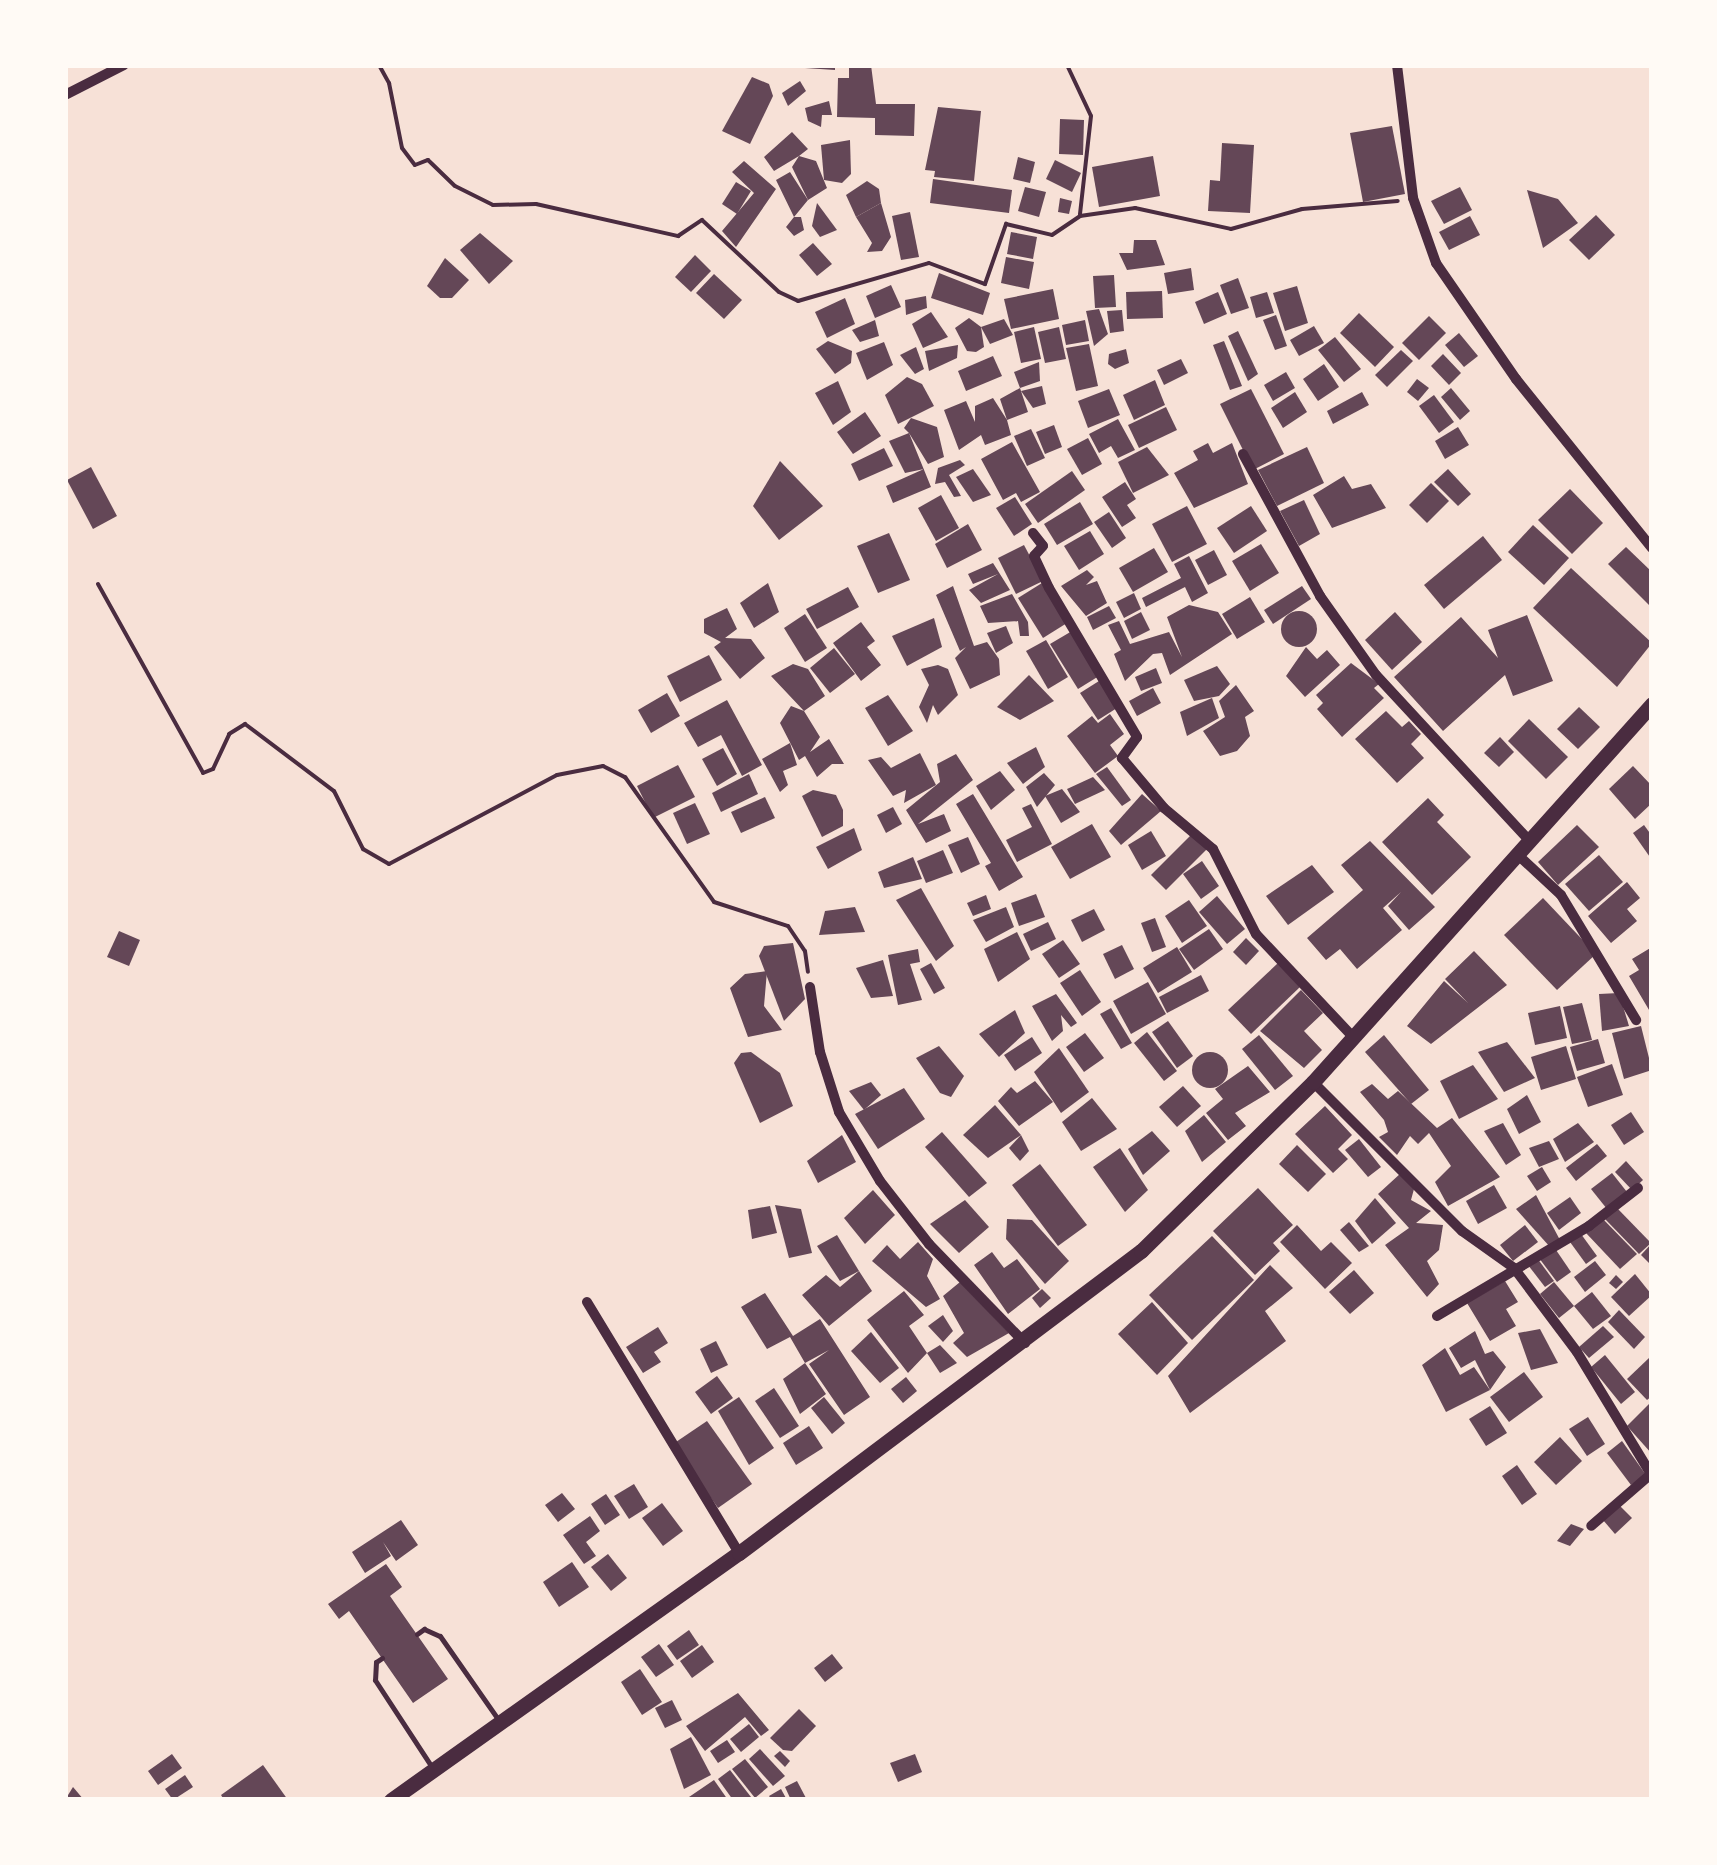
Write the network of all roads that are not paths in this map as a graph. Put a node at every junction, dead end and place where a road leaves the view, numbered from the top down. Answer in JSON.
{"nodes":[{"id":1,"x":124,"y":65,"type":"edge"},
{"id":2,"x":1396,"y":65,"type":"edge"},
{"id":3,"x":65,"y":95,"type":"edge"},
{"id":4,"x":1243,"y":454,"type":"dead end"},
{"id":5,"x":1033,"y":533,"type":"dead end"},
{"id":6,"x":1652,"y":548,"type":"edge"},
{"id":7,"x":1652,"y":704,"type":"edge"},
{"id":8,"x":1529,"y":840,"type":"junction"},
{"id":9,"x":1516,"y":854,"type":"junction"},
{"id":10,"x":810,"y":987,"type":"road end"},
{"id":11,"x":1636,"y":1020,"type":"dead end"},
{"id":12,"x":1354,"y":1038,"type":"junction"},
{"id":13,"x":1314,"y":1082,"type":"junction"},
{"id":14,"x":1638,"y":1188,"type":"dead end"},
{"id":15,"x":1514,"y":1268,"type":"junction"},
{"id":16,"x":587,"y":1302,"type":"dead end"},
{"id":17,"x":1437,"y":1316,"type":"dead end"},
{"id":18,"x":1026,"y":1343,"type":"junction"},
{"id":19,"x":1648,"y":1460,"type":"edge"},
{"id":20,"x":1591,"y":1526,"type":"dead end"},
{"id":21,"x":739,"y":1553,"type":"junction"},
{"id":22,"x":417,"y":1634,"type":"dead end"},
{"id":23,"x":382,"y":1658,"type":"dead end"},
{"id":24,"x":501,"y":1724,"type":"junction"},
{"id":25,"x":434,"y":1770,"type":"junction"},
{"id":26,"x":392,"y":1800,"type":"edge"}],
"edges":[{"from":1,"to":3,"type":"street"},
{"from":2,"to":6,"type":"street"},
{"from":4,"to":8,"type":"street"},
{"from":5,"to":12,"type":"street"},
{"from":7,"to":8,"type":"main road"},
{"from":8,"to":9,"type":"main road"},
{"from":9,"to":11,"type":"street"},
{"from":9,"to":12,"type":"main road"},
{"from":10,"to":18,"type":"street"},
{"from":12,"to":13,"type":"main road"},
{"from":13,"to":15,"type":"street"},
{"from":13,"to":18,"type":"main road"},
{"from":14,"to":15,"type":"street"},
{"from":15,"to":17,"type":"street"},
{"from":15,"to":19,"type":"street"},
{"from":16,"to":21,"type":"street"},
{"from":18,"to":21,"type":"main road"},
{"from":19,"to":20,"type":"street"},
{"from":21,"to":24,"type":"main road"},
{"from":22,"to":24,"type":"lane"},
{"from":23,"to":25,"type":"lane"},
{"from":24,"to":25,"type":"main road"},
{"from":25,"to":26,"type":"main road"}]}
